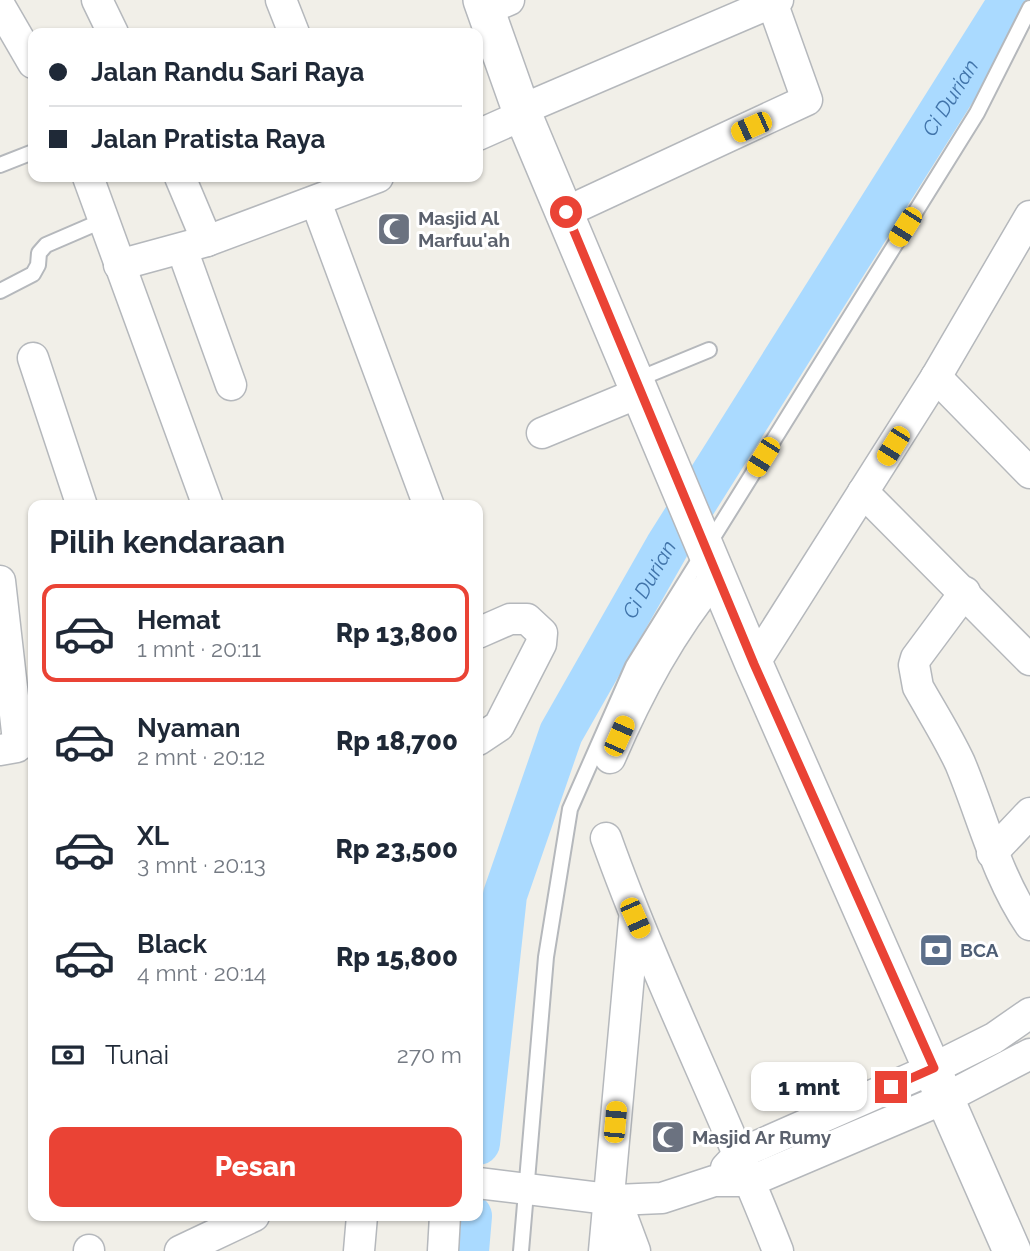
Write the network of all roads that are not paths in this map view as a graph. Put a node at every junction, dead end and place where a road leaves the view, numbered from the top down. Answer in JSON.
{"nodes":[{"id":1,"x":97,"y":0,"type":"edge"},
{"id":2,"x":281,"y":0,"type":"edge"},
{"id":3,"x":775,"y":1,"type":"edge"},
{"id":4,"x":492,"y":3,"type":"edge"},
{"id":5,"x":0,"y":6,"type":"edge"},
{"id":6,"x":1030,"y":8,"type":"edge"},
{"id":7,"x":111,"y":28,"type":"edge"},
{"id":8,"x":292,"y":28,"type":"edge"},
{"id":9,"x":28,"y":54,"type":"edge"},
{"id":10,"x":522,"y":112,"type":"junction"},
{"id":11,"x":483,"y":132,"type":"edge"},
{"id":12,"x":28,"y":154,"type":"edge"},
{"id":13,"x":0,"y":165,"type":"edge"},
{"id":14,"x":90,"y":182,"type":"edge"},
{"id":15,"x":181,"y":182,"type":"edge"},
{"id":16,"x":358,"y":182,"type":"edge"},
{"id":17,"x":316,"y":202,"type":"junction"},
{"id":18,"x":566,"y":212,"type":"junction"},
{"id":19,"x":104,"y":220,"type":"junction"},
{"id":20,"x":1025,"y":236,"type":"edge"},
{"id":21,"x":195,"y":245,"type":"junction"},
{"id":22,"x":119,"y":265,"type":"junction"},
{"id":23,"x":0,"y":290,"type":"edge"},
{"id":24,"x":709,"y":350,"type":"dead end"},
{"id":25,"x":33,"y":358,"type":"dead end"},
{"id":26,"x":936,"y":377,"type":"junction"},
{"id":27,"x":231,"y":385,"type":"dead end"},
{"id":28,"x":638,"y":386,"type":"junction"},
{"id":29,"x":542,"y":433,"type":"dead end"},
{"id":30,"x":1030,"y":473,"type":"edge"},
{"id":31,"x":863,"y":492,"type":"junction"},
{"id":32,"x":80,"y":500,"type":"edge"},
{"id":33,"x":206,"y":500,"type":"edge"},
{"id":34,"x":427,"y":500,"type":"edge"},
{"id":35,"x":709,"y":552,"type":"junction"},
{"id":36,"x":0,"y":581,"type":"edge"},
{"id":37,"x":965,"y":592,"type":"junction"},
{"id":38,"x":483,"y":631,"type":"edge"},
{"id":39,"x":1030,"y":660,"type":"edge"},
{"id":40,"x":754,"y":664,"type":"junction"},
{"id":41,"x":483,"y":737,"type":"edge"},
{"id":42,"x":0,"y":750,"type":"edge"},
{"id":43,"x":610,"y":758,"type":"dead end"},
{"id":44,"x":1030,"y":813,"type":"edge"},
{"id":45,"x":606,"y":838,"type":"dead end"},
{"id":46,"x":992,"y":853,"type":"junction"},
{"id":47,"x":635,"y":918,"type":"junction"},
{"id":48,"x":1030,"y":925,"type":"edge"},
{"id":49,"x":1030,"y":1013,"type":"edge"},
{"id":50,"x":994,"y":1038,"type":"junction"},
{"id":51,"x":1020,"y":1060,"type":"edge"},
{"id":52,"x":940,"y":1083,"type":"junction"},
{"id":53,"x":739,"y":1154,"type":"junction"},
{"id":54,"x":714,"y":1181,"type":"junction"},
{"id":55,"x":751,"y":1181,"type":"junction"},
{"id":56,"x":483,"y":1184,"type":"edge"},
{"id":57,"x":518,"y":1187,"type":"junction"},
{"id":58,"x":612,"y":1199,"type":"junction"},
{"id":59,"x":243,"y":1221,"type":"edge"},
{"id":60,"x":362,"y":1221,"type":"edge"},
{"id":61,"x":445,"y":1221,"type":"edge"},
{"id":62,"x":180,"y":1251,"type":"edge"},
{"id":63,"x":359,"y":1251,"type":"edge"},
{"id":64,"x":443,"y":1251,"type":"edge"},
{"id":65,"x":521,"y":1251,"type":"edge"},
{"id":66,"x":604,"y":1251,"type":"edge"},
{"id":67,"x":635,"y":1251,"type":"edge"},
{"id":68,"x":778,"y":1251,"type":"edge"},
{"id":69,"x":1012,"y":1251,"type":"edge"}],
"edges":[{"from":1,"to":7,"type":"street"},
{"from":2,"to":8,"type":"street"},
{"from":3,"to":10,"type":"street"},
{"from":3,"to":18,"type":"street"},
{"from":4,"to":10,"type":"street"},
{"from":5,"to":9,"type":"street"},
{"from":6,"to":35,"type":"lane"},
{"from":10,"to":11,"type":"street"},
{"from":10,"to":18,"type":"street"},
{"from":12,"to":13,"type":"lane"},
{"from":14,"to":19,"type":"street"},
{"from":15,"to":21,"type":"street"},
{"from":16,"to":17,"type":"street"},
{"from":17,"to":21,"type":"street"},
{"from":17,"to":34,"type":"street"},
{"from":18,"to":28,"type":"street"},
{"from":19,"to":22,"type":"street"},
{"from":19,"to":23,"type":"lane"},
{"from":20,"to":26,"type":"street"},
{"from":21,"to":22,"type":"street"},
{"from":21,"to":27,"type":"street"},
{"from":22,"to":33,"type":"street"},
{"from":24,"to":28,"type":"lane"},
{"from":25,"to":32,"type":"street"},
{"from":26,"to":30,"type":"street"},
{"from":26,"to":31,"type":"street"},
{"from":28,"to":29,"type":"street"},
{"from":28,"to":35,"type":"street"},
{"from":31,"to":37,"type":"street"},
{"from":31,"to":40,"type":"street"},
{"from":35,"to":40,"type":"street"},
{"from":35,"to":43,"type":"street"},
{"from":35,"to":57,"type":"lane"},
{"from":36,"to":42,"type":"street"},
{"from":37,"to":39,"type":"street"},
{"from":37,"to":46,"type":"street"},
{"from":38,"to":41,"type":"street"},
{"from":40,"to":52,"type":"street"},
{"from":44,"to":46,"type":"street"},
{"from":45,"to":47,"type":"street"},
{"from":46,"to":48,"type":"street"},
{"from":47,"to":53,"type":"street"},
{"from":47,"to":58,"type":"street"},
{"from":49,"to":50,"type":"street"},
{"from":50,"to":51,"type":"street"},
{"from":50,"to":52,"type":"street"},
{"from":51,"to":52,"type":"street"},
{"from":52,"to":53,"type":"street"},
{"from":52,"to":55,"type":"street"},
{"from":52,"to":69,"type":"street"},
{"from":53,"to":54,"type":"street"},
{"from":53,"to":55,"type":"street"},
{"from":54,"to":55,"type":"street"},
{"from":54,"to":58,"type":"street"},
{"from":55,"to":68,"type":"street"},
{"from":56,"to":57,"type":"street"},
{"from":57,"to":58,"type":"street"},
{"from":57,"to":65,"type":"lane"},
{"from":58,"to":66,"type":"street"},
{"from":58,"to":67,"type":"street"},
{"from":59,"to":62,"type":"street"},
{"from":60,"to":63,"type":"street"},
{"from":61,"to":64,"type":"street"}]}
